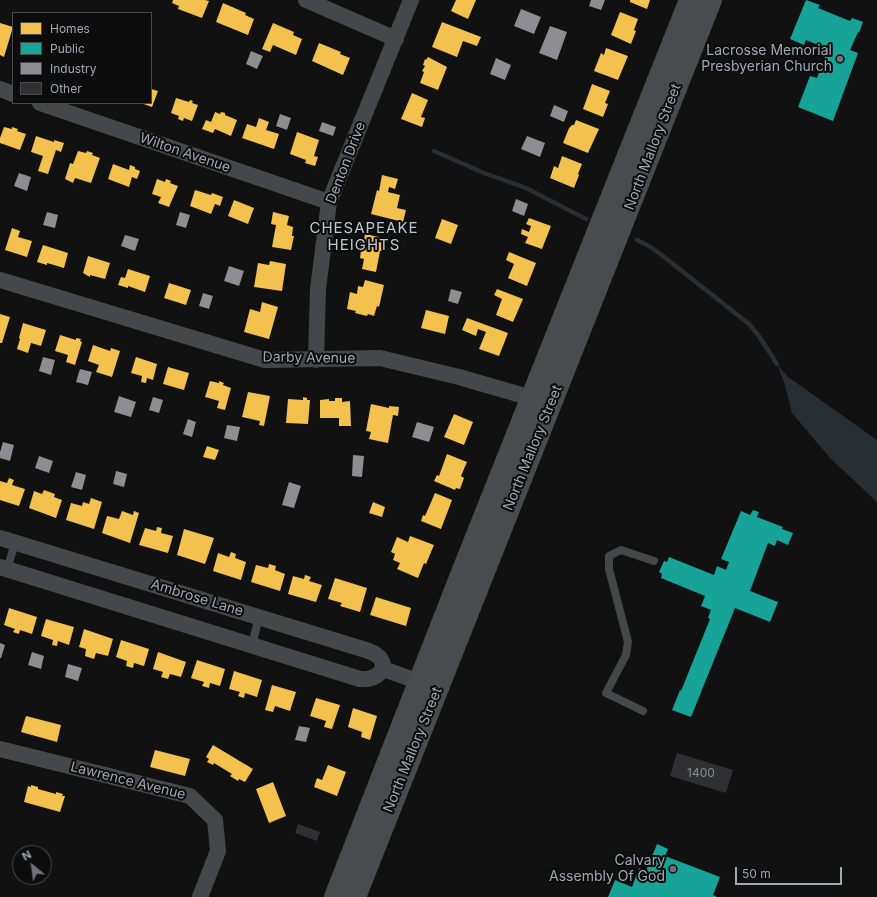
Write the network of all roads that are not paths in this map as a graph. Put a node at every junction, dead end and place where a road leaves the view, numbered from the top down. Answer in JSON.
{"nodes":[{"id":1,"x":306,"y":0,"type":"edge"},
{"id":2,"x":412,"y":0,"type":"edge"},
{"id":3,"x":690,"y":0,"type":"edge"},
{"id":4,"x":711,"y":0,"type":"edge"},
{"id":5,"x":396,"y":39,"type":"junction"},
{"id":6,"x":0,"y":89,"type":"edge"},
{"id":7,"x":12,"y":94,"type":"edge"},
{"id":8,"x":43,"y":104,"type":"edge"},
{"id":9,"x":329,"y":202,"type":"junction"},
{"id":10,"x":0,"y":280,"type":"edge"},
{"id":11,"x":316,"y":360,"type":"junction"},
{"id":12,"x":541,"y":401,"type":"junction"},
{"id":13,"x":0,"y":538,"type":"edge"},
{"id":14,"x":15,"y":543,"type":"junction"},
{"id":15,"x":654,"y":561,"type":"dead end"},
{"id":16,"x":4,"y":568,"type":"edge"},
{"id":17,"x":260,"y":617,"type":"junction"},
{"id":18,"x":252,"y":645,"type":"junction"},
{"id":19,"x":383,"y":669,"type":"junction"},
{"id":20,"x":429,"y":685,"type":"junction"},
{"id":21,"x":643,"y":711,"type":"dead end"},
{"id":22,"x":0,"y":749,"type":"edge"},
{"id":23,"x":200,"y":897,"type":"edge"},
{"id":24,"x":335,"y":897,"type":"edge"},
{"id":25,"x":355,"y":897,"type":"edge"}],
"edges":[{"from":1,"to":5,"type":"street"},
{"from":2,"to":5,"type":"street","name":"Denton Drive"},
{"from":3,"to":12,"type":"main road","name":"North Mallory Street"},
{"from":4,"to":12,"type":"main road","name":"North Mallory Street"},
{"from":5,"to":9,"type":"street","name":"Denton Drive"},
{"from":6,"to":7,"type":"street"},
{"from":8,"to":9,"type":"street","name":"Wilton Avenue"},
{"from":9,"to":11,"type":"street","name":"Denton Drive"},
{"from":10,"to":11,"type":"street","name":"Darby Avenue"},
{"from":11,"to":12,"type":"street","name":"Darby Avenue"},
{"from":12,"to":20,"type":"main road","name":"North Mallory Street"},
{"from":13,"to":14,"type":"street","name":"Ambrose Lane"},
{"from":14,"to":16,"type":"lane"},
{"from":14,"to":17,"type":"street","name":"Ambrose Lane"},
{"from":15,"to":21,"type":"lane"},
{"from":16,"to":18,"type":"street","name":"Ambrose Lane"},
{"from":17,"to":18,"type":"lane"},
{"from":17,"to":19,"type":"street","name":"Ambrose Lane"},
{"from":18,"to":19,"type":"street","name":"Ambrose Lane"},
{"from":19,"to":20,"type":"street"},
{"from":20,"to":24,"type":"main road","name":"North Mallory Street"},
{"from":20,"to":25,"type":"main road","name":"North Mallory Street"},
{"from":22,"to":23,"type":"street","name":"Lawrence Avenue"}]}
